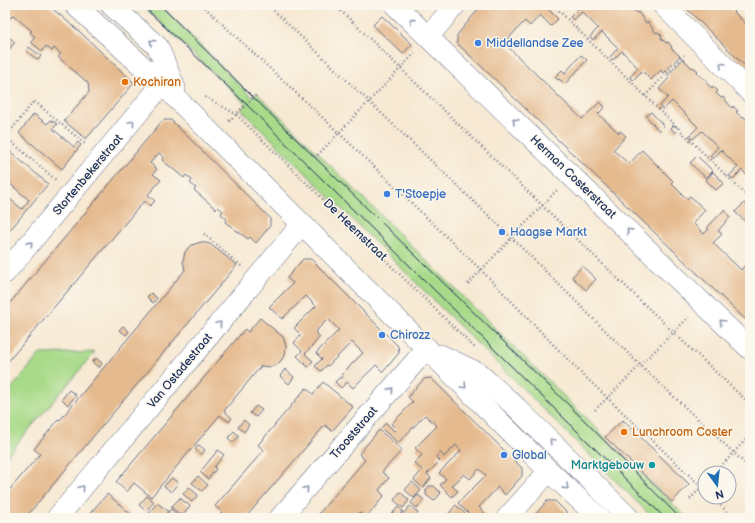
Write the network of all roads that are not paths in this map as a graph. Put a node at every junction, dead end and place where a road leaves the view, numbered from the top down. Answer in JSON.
{"nodes":[{"id":1,"x":75,"y":5,"type":"edge"},
{"id":2,"x":112,"y":5,"type":"edge"},
{"id":3,"x":395,"y":5,"type":"edge"},
{"id":4,"x":455,"y":5,"type":"edge"},
{"id":5,"x":663,"y":5,"type":"edge"},
{"id":6,"x":428,"y":37,"type":"junction"},
{"id":7,"x":166,"y":81,"type":"junction"},
{"id":8,"x":750,"y":92,"type":"edge"},
{"id":9,"x":302,"y":224,"type":"junction"},
{"id":10,"x":5,"y":274,"type":"edge"},
{"id":11,"x":427,"y":348,"type":"junction"},
{"id":12,"x":750,"y":349,"type":"edge"},
{"id":13,"x":549,"y":471,"type":"junction"},
{"id":14,"x":57,"y":518,"type":"edge"},
{"id":15,"x":280,"y":518,"type":"edge"},
{"id":16,"x":507,"y":518,"type":"edge"},
{"id":17,"x":598,"y":518,"type":"edge"},
{"id":18,"x":629,"y":518,"type":"edge"}],
"edges":[{"from":1,"to":7,"type":"street"},
{"from":7,"to":2,"type":"street","one_way":true},
{"from":6,"to":3,"type":"street","name":"Herman Costerstraat","one_way":true},
{"from":4,"to":6,"type":"street"},
{"from":8,"to":5,"type":"street","one_way":true},
{"from":12,"to":6,"type":"street","name":"Herman Costerstraat","one_way":true},
{"from":7,"to":9,"type":"street"},
{"from":10,"to":7,"type":"street","name":"Stortenbekerstraat","one_way":true},
{"from":9,"to":11,"type":"street"},
{"from":14,"to":9,"type":"street","name":"Van Ostadestraat","one_way":true},
{"from":11,"to":13,"type":"street","one_way":true},
{"from":15,"to":11,"type":"street","name":"Trooststraat","one_way":true},
{"from":18,"to":11,"type":"street","one_way":true},
{"from":13,"to":16,"type":"street"},
{"from":13,"to":17,"type":"street","one_way":true}]}
